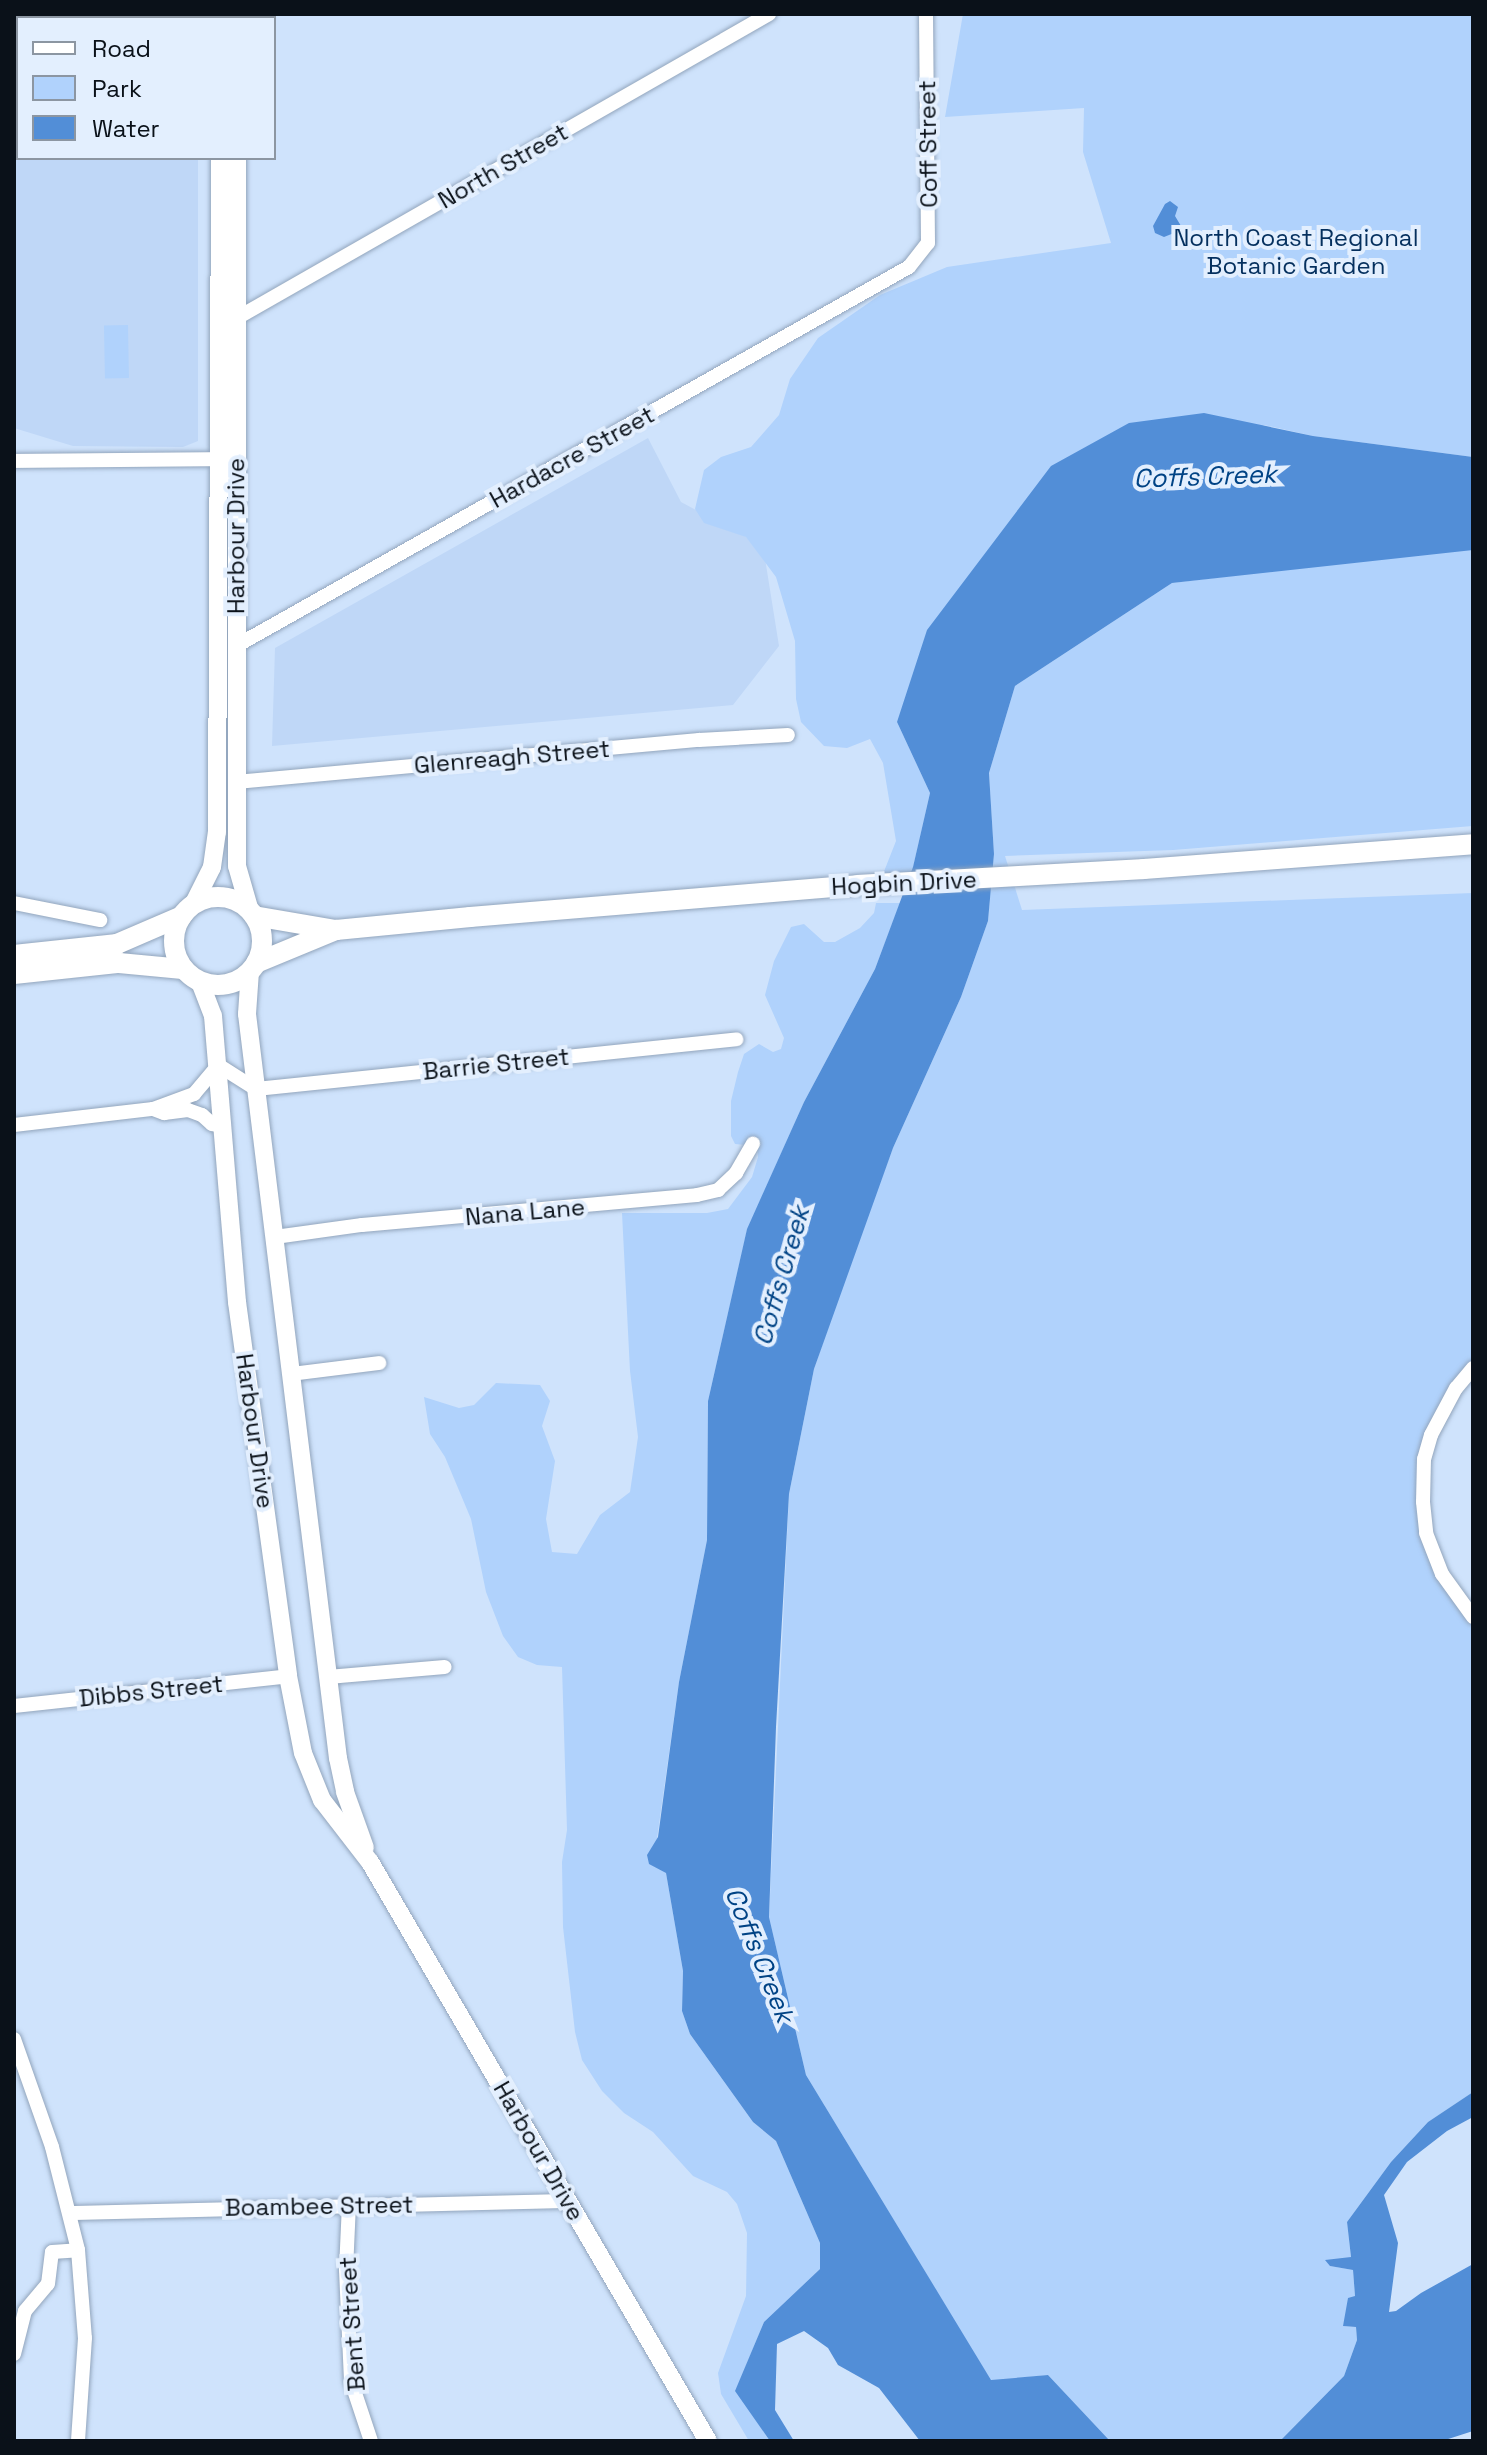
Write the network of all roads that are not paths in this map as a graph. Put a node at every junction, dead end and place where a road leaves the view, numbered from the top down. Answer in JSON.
{"nodes":[{"id":1,"x":769,"y":14,"type":"edge"},
{"id":2,"x":926,"y":14,"type":"edge"},
{"id":3,"x":220,"y":160,"type":"edge"},
{"id":4,"x":237,"y":160,"type":"edge"},
{"id":5,"x":909,"y":267,"type":"joint"},
{"id":6,"x":237,"y":318,"type":"junction"},
{"id":7,"x":229,"y":459,"type":"junction"},
{"id":8,"x":14,"y":461,"type":"edge"},
{"id":9,"x":236,"y":646,"type":"junction"},
{"id":10,"x":788,"y":735,"type":"dead end"},
{"id":11,"x":236,"y":782,"type":"junction"},
{"id":12,"x":1473,"y":844,"type":"edge"},
{"id":13,"x":14,"y":903,"type":"edge"},
{"id":14,"x":187,"y":911,"type":"junction"},
{"id":15,"x":252,"y":914,"type":"junction"},
{"id":16,"x":100,"y":920,"type":"dead end"},
{"id":17,"x":336,"y":930,"type":"junction"},
{"id":18,"x":14,"y":955,"type":"edge"},
{"id":19,"x":253,"y":967,"type":"junction"},
{"id":20,"x":183,"y":969,"type":"junction"},
{"id":21,"x":14,"y":974,"type":"edge"},
{"id":22,"x":200,"y":982,"type":"junction"},
{"id":23,"x":736,"y":1039,"type":"dead end"},
{"id":24,"x":218,"y":1065,"type":"junction"},
{"id":25,"x":256,"y":1089,"type":"junction"},
{"id":26,"x":153,"y":1109,"type":"junction"},
{"id":27,"x":14,"y":1125,"type":"edge"},
{"id":28,"x":223,"y":1126,"type":"junction"},
{"id":29,"x":753,"y":1144,"type":"dead end"},
{"id":30,"x":275,"y":1237,"type":"junction"},
{"id":31,"x":379,"y":1363,"type":"dead end"},
{"id":32,"x":1473,"y":1368,"type":"edge"},
{"id":33,"x":291,"y":1374,"type":"junction"},
{"id":34,"x":1473,"y":1617,"type":"edge"},
{"id":35,"x":445,"y":1667,"type":"dead end"},
{"id":36,"x":288,"y":1676,"type":"junction"},
{"id":37,"x":328,"y":1677,"type":"junction"},
{"id":38,"x":14,"y":1706,"type":"edge"},
{"id":39,"x":370,"y":1862,"type":"junction"},
{"id":40,"x":14,"y":2039,"type":"edge"},
{"id":41,"x":568,"y":2201,"type":"junction"},
{"id":42,"x":349,"y":2204,"type":"junction"},
{"id":43,"x":71,"y":2213,"type":"junction"},
{"id":44,"x":78,"y":2250,"type":"junction"},
{"id":45,"x":14,"y":2354,"type":"edge"},
{"id":46,"x":78,"y":2441,"type":"edge"},
{"id":47,"x":371,"y":2441,"type":"edge"},
{"id":48,"x":708,"y":2441,"type":"edge"}],
"edges":[{"from":1,"to":6,"type":"street","name":"North Street"},
{"from":2,"to":5,"type":"street","name":"Coff Street"},
{"from":3,"to":7,"type":"street","name":"Harbour Drive"},
{"from":4,"to":6,"type":"street","name":"Harbour Drive"},
{"from":5,"to":9,"type":"street","name":"Hardacre Street"},
{"from":6,"to":7,"type":"street","name":"Harbour Drive"},
{"from":7,"to":8,"type":"street"},
{"from":7,"to":9,"type":"street","name":"Harbour Drive"},
{"from":7,"to":14,"type":"street","name":"Harbour Drive"},
{"from":9,"to":11,"type":"street","name":"Harbour Drive"},
{"from":10,"to":11,"type":"street","name":"Glenreagh Street"},
{"from":11,"to":15,"type":"street","name":"Harbour Drive"},
{"from":12,"to":17,"type":"main road","name":"Hogbin Drive"},
{"from":13,"to":16,"type":"street"},
{"from":14,"to":15,"type":"main road"},
{"from":14,"to":18,"type":"main road"},
{"from":14,"to":20,"type":"main road"},
{"from":15,"to":17,"type":"main road","name":"Hogbin Drive"},
{"from":15,"to":19,"type":"main road"},
{"from":17,"to":19,"type":"main road","name":"Hogbin Drive"},
{"from":19,"to":22,"type":"main road"},
{"from":19,"to":25,"type":"street","name":"Harbour Drive"},
{"from":20,"to":21,"type":"main road"},
{"from":20,"to":22,"type":"main road"},
{"from":22,"to":24,"type":"street","name":"Harbour Drive"},
{"from":23,"to":25,"type":"street","name":"Barrie Street"},
{"from":24,"to":25,"type":"street"},
{"from":24,"to":26,"type":"street"},
{"from":24,"to":28,"type":"street","name":"Harbour Drive"},
{"from":25,"to":30,"type":"street","name":"Harbour Drive"},
{"from":26,"to":27,"type":"street"},
{"from":26,"to":28,"type":"street"},
{"from":28,"to":36,"type":"street","name":"Harbour Drive"},
{"from":29,"to":30,"type":"street","name":"Nana Lane"},
{"from":30,"to":33,"type":"street","name":"Harbour Drive"},
{"from":31,"to":33,"type":"street"},
{"from":32,"to":34,"type":"street"},
{"from":33,"to":37,"type":"street","name":"Harbour Drive"},
{"from":35,"to":37,"type":"street"},
{"from":36,"to":38,"type":"street","name":"Dibbs Street"},
{"from":36,"to":39,"type":"street","name":"Harbour Drive"},
{"from":37,"to":39,"type":"street","name":"Harbour Drive"},
{"from":39,"to":41,"type":"street","name":"Harbour Drive"},
{"from":40,"to":43,"type":"street"},
{"from":41,"to":42,"type":"street","name":"Boambee Street"},
{"from":41,"to":48,"type":"street","name":"Harbour Drive"},
{"from":42,"to":43,"type":"street","name":"Boambee Street"},
{"from":42,"to":47,"type":"street","name":"Bent Street"},
{"from":43,"to":44,"type":"street"},
{"from":44,"to":45,"type":"street"},
{"from":44,"to":46,"type":"street"}]}
